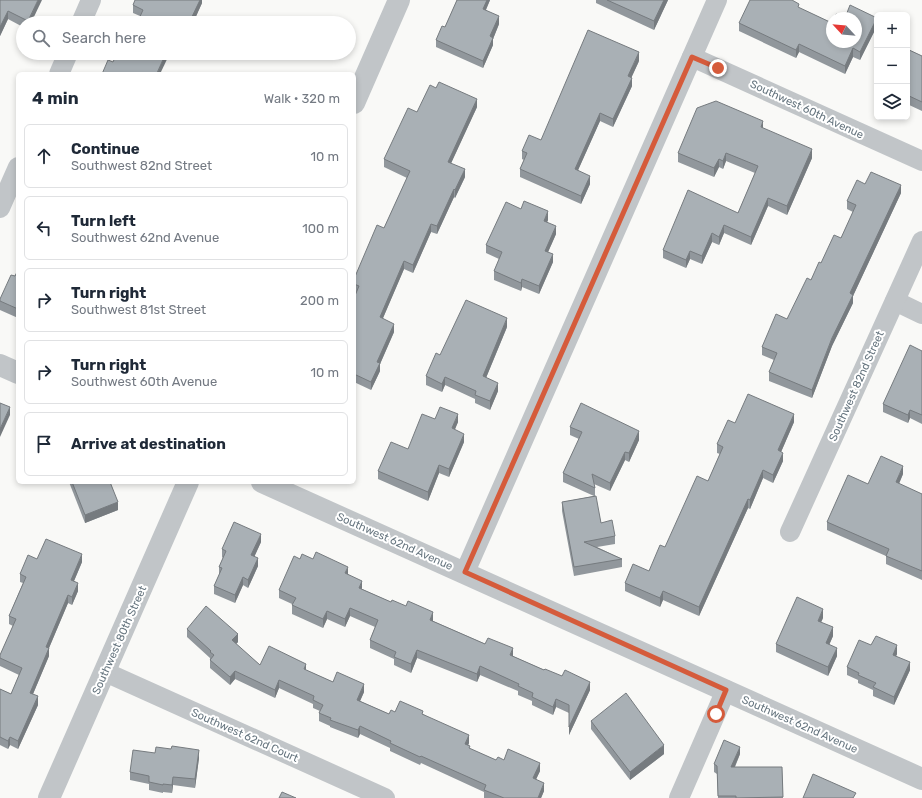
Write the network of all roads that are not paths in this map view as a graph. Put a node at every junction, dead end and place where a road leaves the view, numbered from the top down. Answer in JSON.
{"nodes":[{"id":1,"x":91,"y":0,"type":"edge"},
{"id":2,"x":399,"y":0,"type":"edge"},
{"id":3,"x":717,"y":0,"type":"edge"},
{"id":4,"x":84,"y":16,"type":"edge"},
{"id":5,"x":692,"y":57,"type":"junction"},
{"id":6,"x":65,"y":60,"type":"edge"},
{"id":7,"x":60,"y":72,"type":"edge"},
{"id":8,"x":356,"y":98,"type":"edge"},
{"id":9,"x":922,"y":162,"type":"edge"},
{"id":10,"x":16,"y":172,"type":"edge"},
{"id":11,"x":0,"y":208,"type":"edge"},
{"id":12,"x":922,"y":241,"type":"edge"},
{"id":13,"x":895,"y":301,"type":"junction"},
{"id":14,"x":922,"y":314,"type":"edge"},
{"id":15,"x":0,"y":365,"type":"edge"},
{"id":16,"x":16,"y":372,"type":"edge"},
{"id":17,"x":187,"y":484,"type":"edge"},
{"id":18,"x":267,"y":484,"type":"edge"},
{"id":19,"x":790,"y":532,"type":"dead end"},
{"id":20,"x":465,"y":572,"type":"junction"},
{"id":21,"x":105,"y":672,"type":"junction"},
{"id":22,"x":726,"y":690,"type":"junction"},
{"id":23,"x":922,"y":779,"type":"edge"},
{"id":24,"x":49,"y":798,"type":"edge"},
{"id":25,"x":385,"y":798,"type":"edge"},
{"id":26,"x":679,"y":798,"type":"edge"}],
"edges":[{"from":1,"to":4,"type":"street"},
{"from":2,"to":8,"type":"street"},
{"from":3,"to":5,"type":"street"},
{"from":5,"to":9,"type":"street","name":"Southwest 60th Avenue"},
{"from":5,"to":20,"type":"street"},
{"from":6,"to":7,"type":"street"},
{"from":10,"to":11,"type":"street"},
{"from":12,"to":13,"type":"street","name":"Southwest 82nd Street"},
{"from":13,"to":14,"type":"street"},
{"from":13,"to":19,"type":"street","name":"Southwest 82nd Street"},
{"from":15,"to":16,"type":"street"},
{"from":17,"to":21,"type":"street","name":"Southwest 80th Street"},
{"from":18,"to":20,"type":"street","name":"Southwest 62nd Avenue"},
{"from":20,"to":22,"type":"street","name":"Southwest 62nd Avenue"},
{"from":21,"to":24,"type":"street","name":"Southwest 80th Street"},
{"from":21,"to":25,"type":"street","name":"Southwest 62nd Court"},
{"from":22,"to":23,"type":"street","name":"Southwest 62nd Avenue"},
{"from":22,"to":26,"type":"street"}]}
